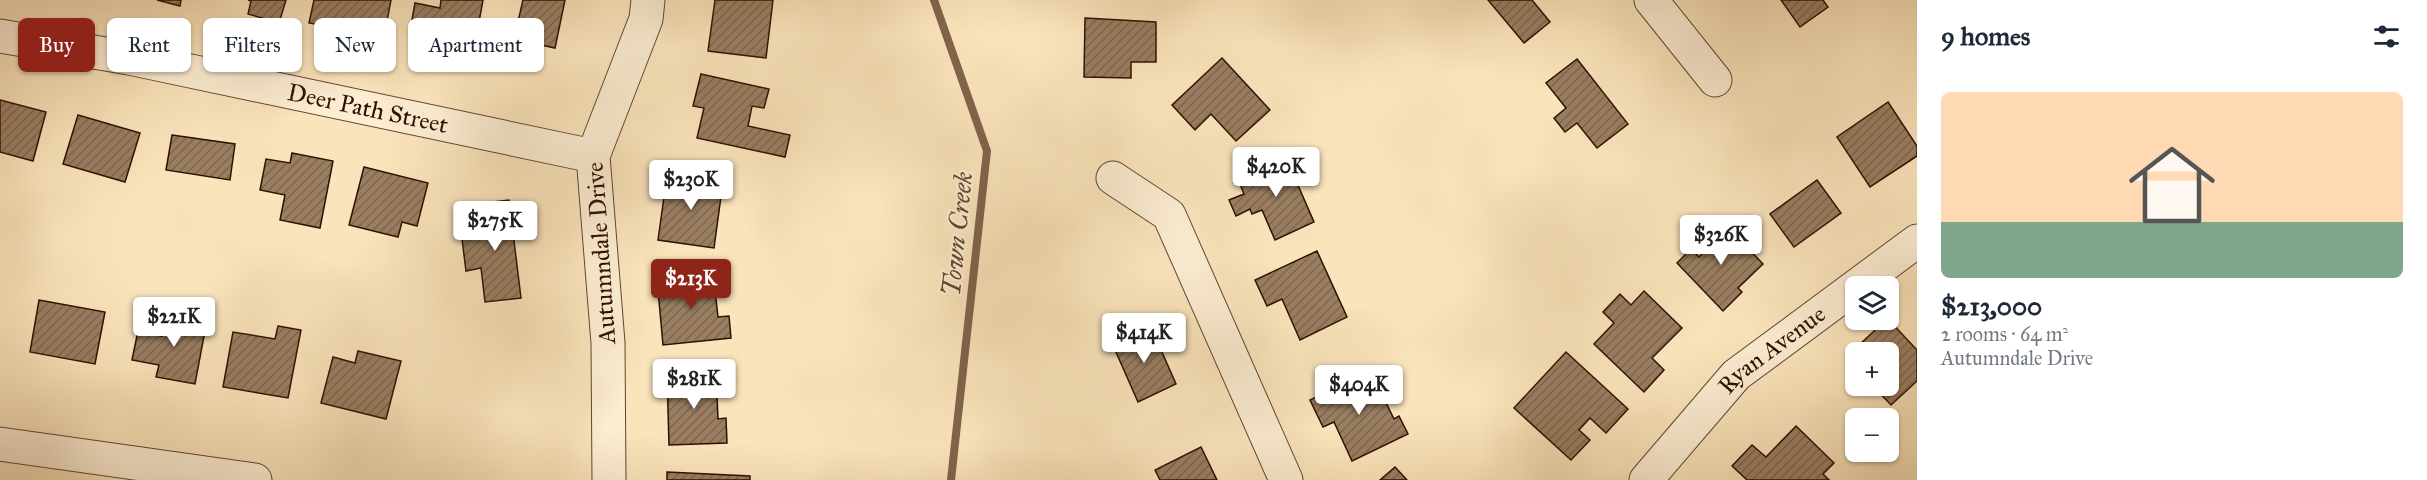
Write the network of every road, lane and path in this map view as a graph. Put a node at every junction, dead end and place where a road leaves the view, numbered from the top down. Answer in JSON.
{"nodes":[{"id":1,"x":648,"y":0,"type":"edge"},
{"id":2,"x":1651,"y":0,"type":"edge"},
{"id":3,"x":0,"y":36,"type":"edge"},
{"id":4,"x":1715,"y":80,"type":"dead end"},
{"id":5,"x":593,"y":156,"type":"junction"},
{"id":6,"x":1113,"y":178,"type":"dead end"},
{"id":7,"x":1913,"y":251,"type":"edge"},
{"id":8,"x":0,"y":444,"type":"edge"},
{"id":9,"x":255,"y":480,"type":"edge"},
{"id":10,"x":609,"y":480,"type":"edge"},
{"id":11,"x":1286,"y":480,"type":"edge"},
{"id":12,"x":1646,"y":480,"type":"edge"}],
"edges":[{"from":1,"to":5,"type":"street","name":"Autumndale Drive"},
{"from":2,"to":4,"type":"street"},
{"from":3,"to":5,"type":"street","name":"Deer Path Street"},
{"from":5,"to":10,"type":"street","name":"Autumndale Drive"},
{"from":6,"to":11,"type":"street"},
{"from":7,"to":12,"type":"street","name":"Ryan Avenue"},
{"from":8,"to":9,"type":"street"}]}
